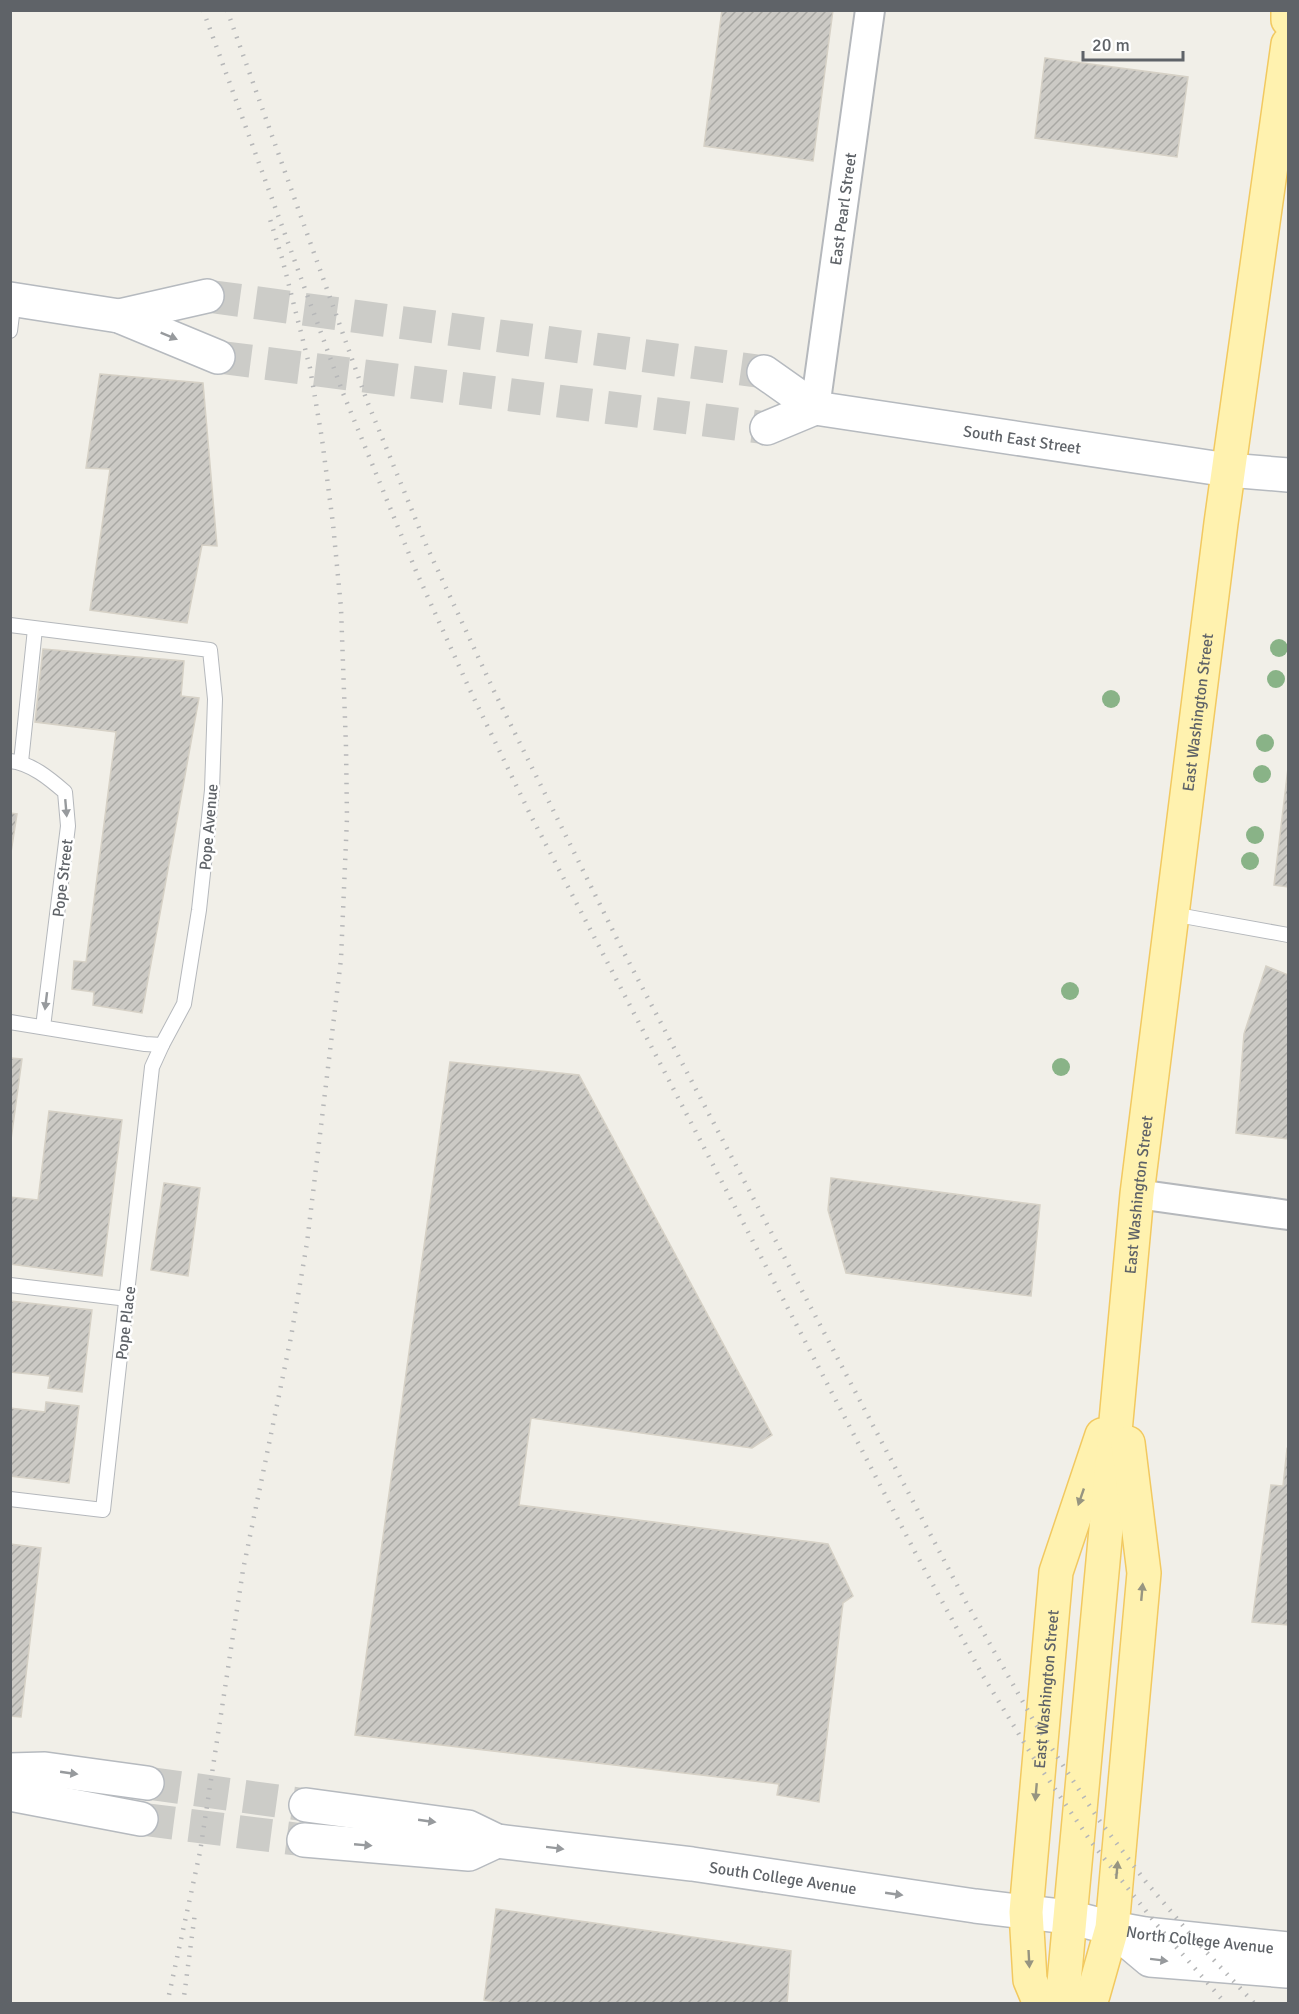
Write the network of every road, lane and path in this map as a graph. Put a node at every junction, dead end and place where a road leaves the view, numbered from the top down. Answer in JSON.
{"nodes":[{"id":1,"x":870,"y":10,"type":"edge"},
{"id":2,"x":1288,"y":10,"type":"edge"},
{"id":3,"x":1288,"y":20,"type":"edge"},
{"id":4,"x":1288,"y":53,"type":"edge"},
{"id":5,"x":207,"y":296,"type":"tunnel mouth"},
{"id":6,"x":12,"y":310,"type":"edge"},
{"id":7,"x":119,"y":316,"type":"junction"},
{"id":8,"x":218,"y":357,"type":"tunnel mouth"},
{"id":9,"x":764,"y":372,"type":"tunnel mouth"},
{"id":10,"x":815,"y":408,"type":"junction"},
{"id":11,"x":767,"y":428,"type":"tunnel mouth"},
{"id":12,"x":1228,"y":470,"type":"junction"},
{"id":13,"x":1288,"y":475,"type":"edge"},
{"id":14,"x":10,"y":625,"type":"edge"},
{"id":15,"x":35,"y":629,"type":"junction"},
{"id":16,"x":16,"y":762,"type":"edge"},
{"id":17,"x":1172,"y":914,"type":"junction"},
{"id":18,"x":1288,"y":935,"type":"edge"},
{"id":19,"x":10,"y":1022,"type":"edge"},
{"id":20,"x":43,"y":1027,"type":"junction"},
{"id":21,"x":162,"y":1045,"type":"junction"},
{"id":22,"x":1137,"y":1194,"type":"junction"},
{"id":23,"x":1288,"y":1215,"type":"edge"},
{"id":24,"x":10,"y":1285,"type":"edge"},
{"id":25,"x":128,"y":1299,"type":"junction"},
{"id":26,"x":1120,"y":1382,"type":"junction"},
{"id":27,"x":10,"y":1499,"type":"edge"},
{"id":28,"x":10,"y":1770,"type":"edge"},
{"id":29,"x":147,"y":1783,"type":"tunnel mouth"},
{"id":30,"x":10,"y":1794,"type":"edge"},
{"id":31,"x":306,"y":1805,"type":"tunnel mouth"},
{"id":32,"x":141,"y":1820,"type":"tunnel mouth"},
{"id":33,"x":304,"y":1840,"type":"tunnel mouth"},
{"id":34,"x":497,"y":1841,"type":"junction"},
{"id":35,"x":1026,"y":1912,"type":"junction"},
{"id":36,"x":1069,"y":1917,"type":"junction"},
{"id":37,"x":1288,"y":1927,"type":"edge"},
{"id":38,"x":1112,"y":1928,"type":"junction"},
{"id":39,"x":1288,"y":1949,"type":"edge"},
{"id":40,"x":1288,"y":1971,"type":"edge"},
{"id":41,"x":1040,"y":2004,"type":"edge"},
{"id":42,"x":1062,"y":2004,"type":"edge"},
{"id":43,"x":1087,"y":2004,"type":"edge"}],
"edges":[{"from":1,"to":10,"type":"street","name":"East Pearl Street"},
{"from":2,"to":3,"type":"main road"},
{"from":4,"to":12,"type":"main road","name":"East Washington Street"},
{"from":5,"to":7,"type":"main road"},
{"from":6,"to":7,"type":"main road"},
{"from":7,"to":8,"type":"main road","one_way":true},
{"from":9,"to":10,"type":"main road","name":"South East Street"},
{"from":10,"to":11,"type":"main road"},
{"from":10,"to":12,"type":"main road","name":"South East Street"},
{"from":12,"to":13,"type":"main road","name":"South East Street"},
{"from":12,"to":17,"type":"main road","name":"East Washington Street"},
{"from":14,"to":15,"type":"lane","name":"Pope Avenue"},
{"from":15,"to":16,"type":"lane"},
{"from":15,"to":21,"type":"lane","name":"Pope Avenue"},
{"from":16,"to":20,"type":"lane","name":"Pope Street","one_way":true},
{"from":17,"to":18,"type":"lane"},
{"from":17,"to":22,"type":"main road","name":"East Washington Street"},
{"from":19,"to":20,"type":"lane"},
{"from":20,"to":21,"type":"lane"},
{"from":21,"to":25,"type":"lane","name":"Pope Place"},
{"from":22,"to":23,"type":"street"},
{"from":22,"to":26,"type":"main road","name":"East Washington Street"},
{"from":24,"to":25,"type":"lane"},
{"from":25,"to":27,"type":"lane","name":"Pope Place"},
{"from":26,"to":35,"type":"main road","name":"East Washington Street","one_way":true},
{"from":26,"to":36,"type":"main road","name":"East Washington Street"},
{"from":38,"to":26,"type":"main road","name":"East Washington Street","one_way":true},
{"from":28,"to":29,"type":"main road","one_way":true},
{"from":30,"to":32,"type":"main road"},
{"from":31,"to":34,"type":"main road","name":"South College Avenue","one_way":true},
{"from":33,"to":34,"type":"main road","one_way":true},
{"from":34,"to":35,"type":"main road","name":"South College Avenue","one_way":true},
{"from":35,"to":36,"type":"main road","name":"South College Avenue"},
{"from":35,"to":41,"type":"main road","name":"East Washington Street","one_way":true},
{"from":36,"to":38,"type":"main road","name":"North College Avenue"},
{"from":36,"to":42,"type":"main road","name":"East Washington Street"},
{"from":37,"to":38,"type":"main road","name":"North College Avenue"},
{"from":38,"to":39,"type":"main road","name":"North College Avenue"},
{"from":38,"to":40,"type":"main road","name":"North College Avenue","one_way":true},
{"from":38,"to":43,"type":"main road","name":"East Washington Street"}]}
